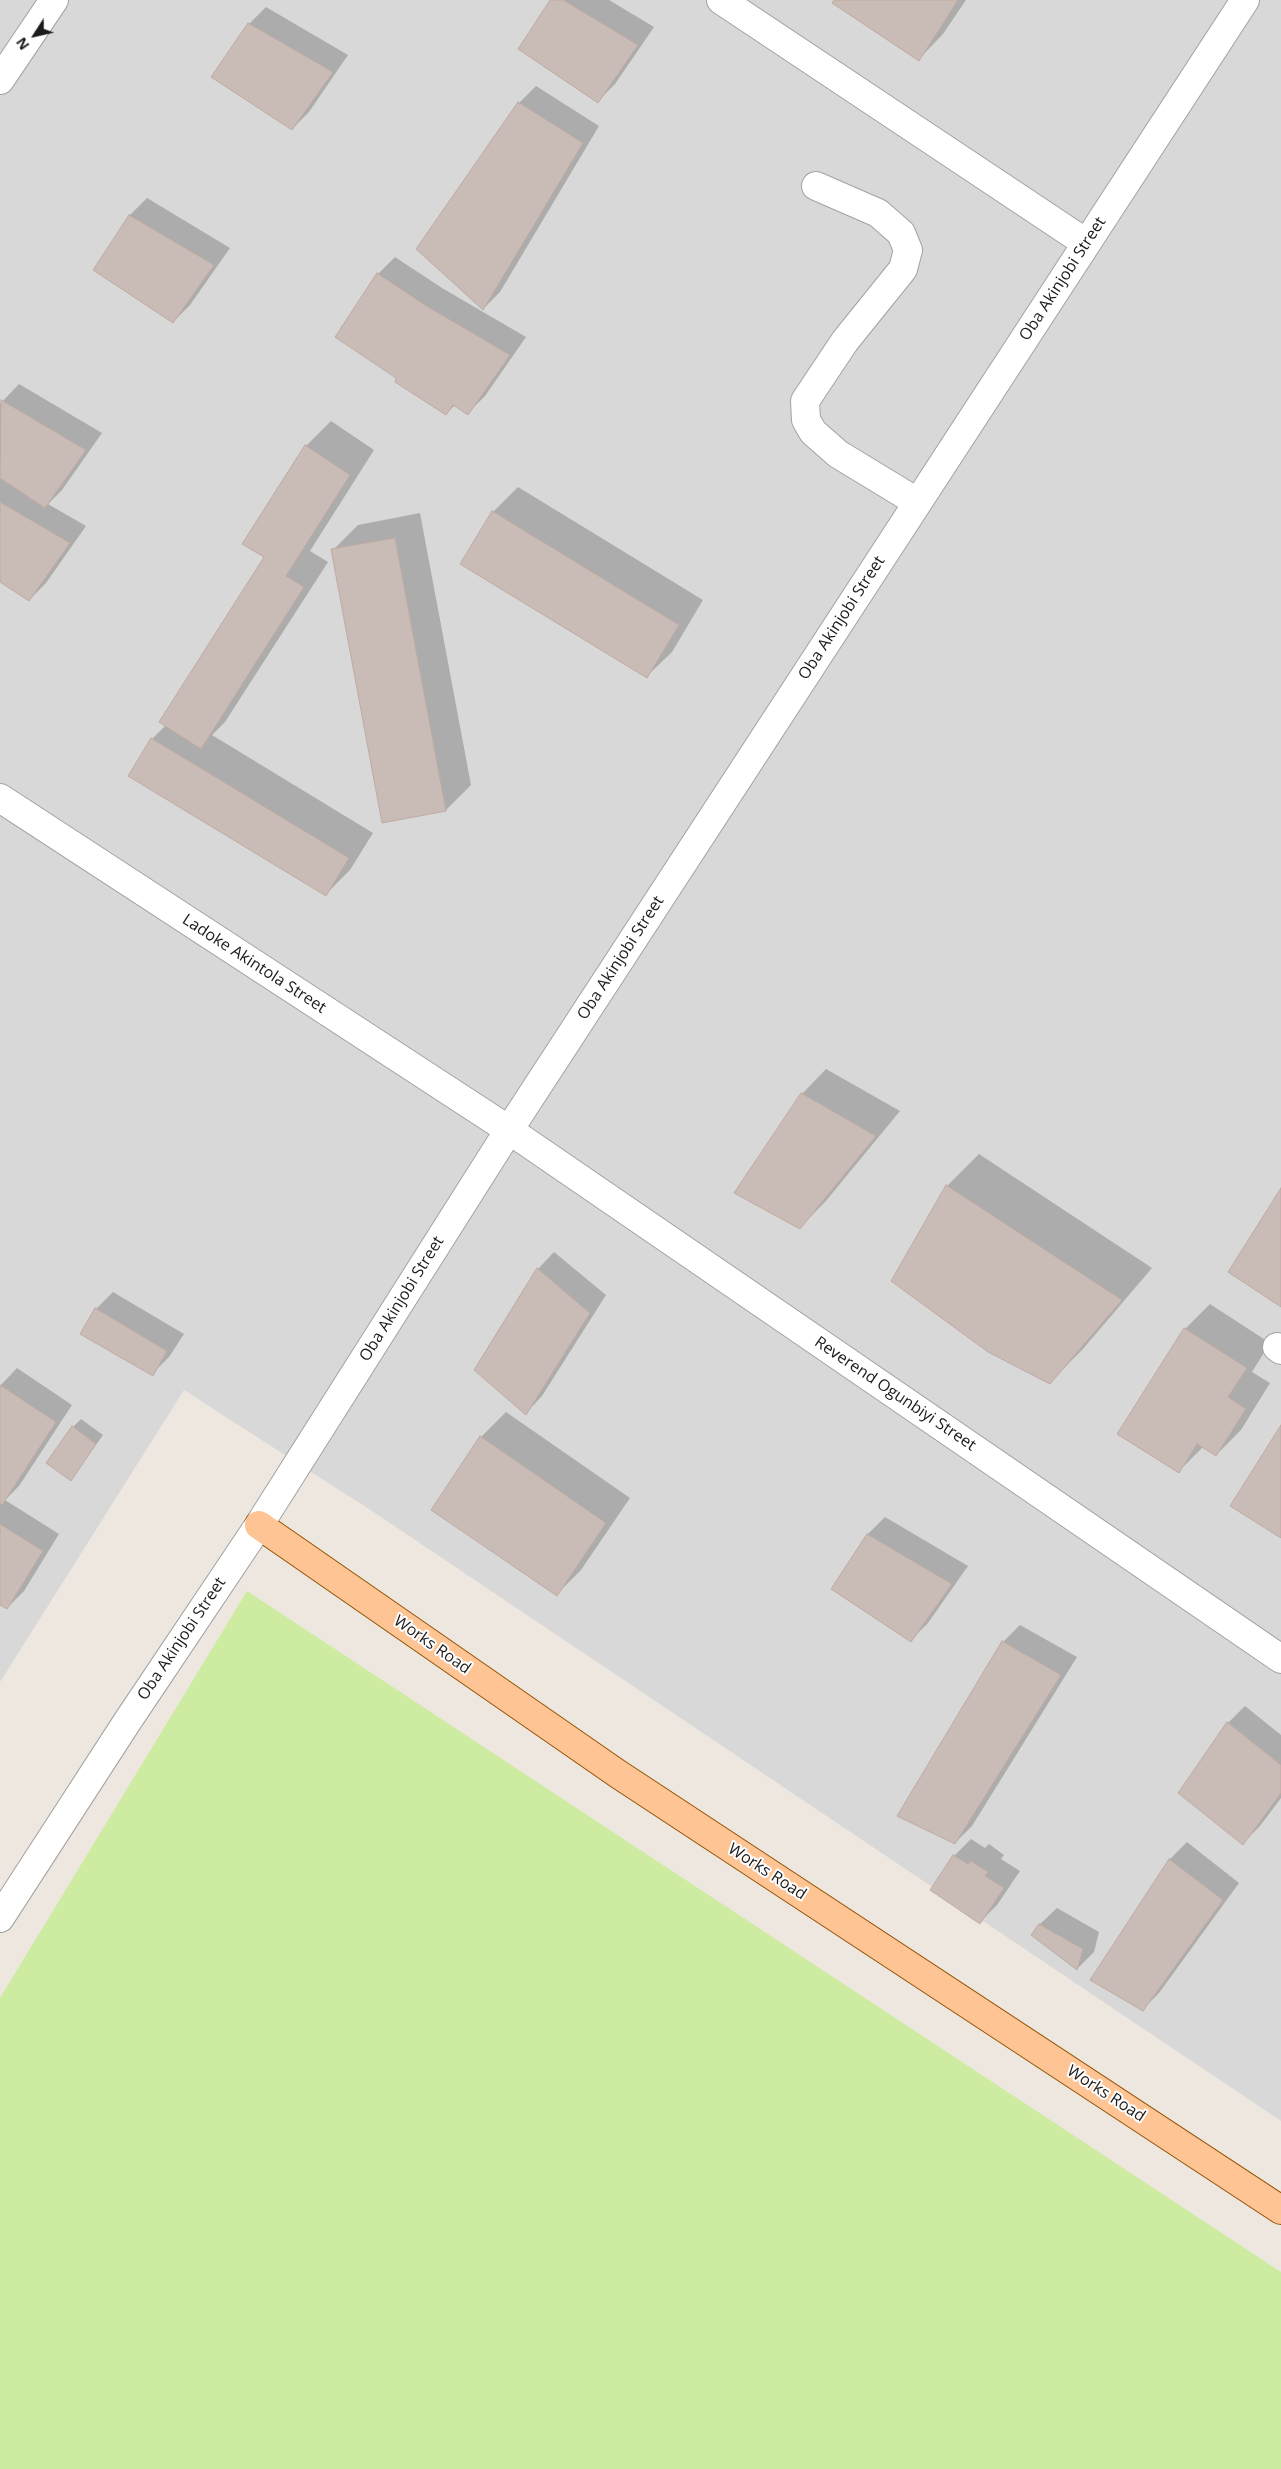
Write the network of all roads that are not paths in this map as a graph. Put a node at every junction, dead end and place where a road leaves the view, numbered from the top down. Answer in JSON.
{"nodes":[{"id":1,"x":54,"y":0,"type":"edge"},
{"id":2,"x":721,"y":0,"type":"edge"},
{"id":3,"x":1245,"y":0,"type":"edge"},
{"id":4,"x":0,"y":80,"type":"edge"},
{"id":5,"x":816,"y":186,"type":"dead end"},
{"id":6,"x":1086,"y":244,"type":"junction"},
{"id":7,"x":917,"y":502,"type":"junction"},
{"id":8,"x":0,"y":798,"type":"edge"},
{"id":9,"x":508,"y":1130,"type":"junction"},
{"id":10,"x":259,"y":1525,"type":"junction"},
{"id":11,"x":1281,"y":1659,"type":"edge"},
{"id":12,"x":0,"y":1918,"type":"edge"},
{"id":13,"x":1281,"y":2210,"type":"edge"}],
"edges":[{"from":1,"to":4,"type":"street"},
{"from":2,"to":6,"type":"street"},
{"from":3,"to":6,"type":"street","name":"Oba Akinjobi Street"},
{"from":5,"to":7,"type":"street"},
{"from":6,"to":7,"type":"street","name":"Oba Akinjobi Street"},
{"from":7,"to":9,"type":"street","name":"Oba Akinjobi Street"},
{"from":8,"to":9,"type":"street","name":"Ladoke Akintola Street"},
{"from":9,"to":10,"type":"street","name":"Oba Akinjobi Street"},
{"from":9,"to":11,"type":"street","name":"Reverend Ogunbiyi Street"},
{"from":10,"to":12,"type":"street","name":"Oba Akinjobi Street"},
{"from":10,"to":13,"type":"main road","name":"Works Road"}]}
